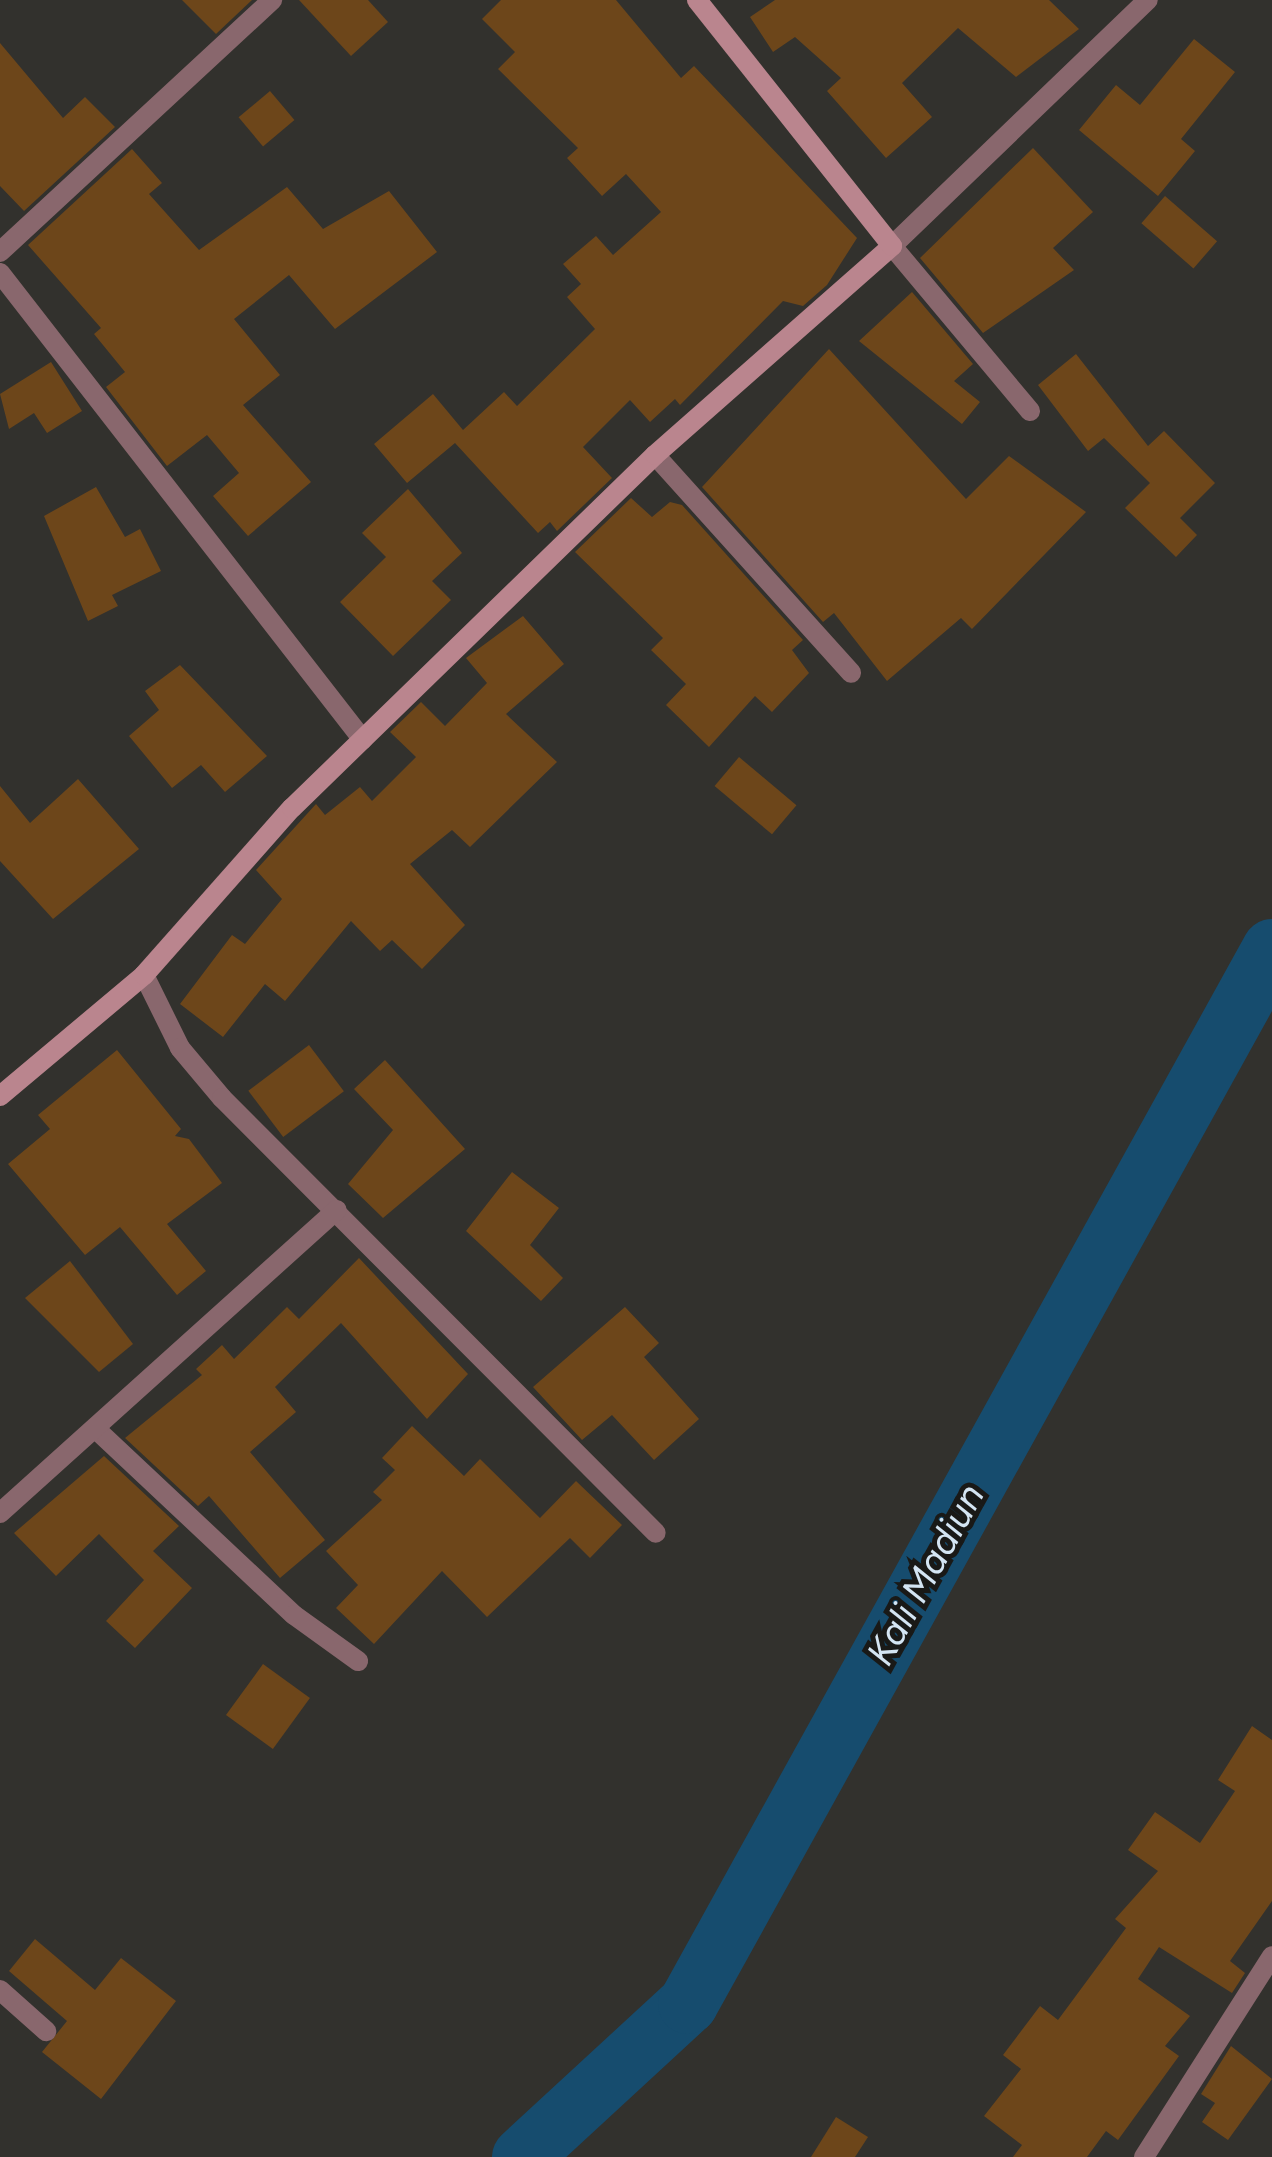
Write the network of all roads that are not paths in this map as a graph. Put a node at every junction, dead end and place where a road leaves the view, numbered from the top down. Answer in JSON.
{"nodes":[{"id":1,"x":272,"y":0,"type":"edge"},
{"id":2,"x":697,"y":0,"type":"edge"},
{"id":3,"x":1148,"y":0,"type":"edge"},
{"id":4,"x":892,"y":246,"type":"junction"},
{"id":5,"x":0,"y":252,"type":"edge"},
{"id":6,"x":0,"y":273,"type":"edge"},
{"id":7,"x":1030,"y":411,"type":"dead end"},
{"id":8,"x":655,"y":455,"type":"junction"},
{"id":9,"x":851,"y":672,"type":"dead end"},
{"id":10,"x":363,"y":740,"type":"junction"},
{"id":11,"x":144,"y":975,"type":"junction"},
{"id":12,"x":0,"y":1096,"type":"edge"},
{"id":13,"x":337,"y":1210,"type":"junction"},
{"id":14,"x":99,"y":1432,"type":"junction"},
{"id":15,"x":0,"y":1514,"type":"edge"},
{"id":16,"x":656,"y":1534,"type":"dead end"},
{"id":17,"x":358,"y":1661,"type":"dead end"},
{"id":18,"x":1272,"y":1956,"type":"edge"},
{"id":19,"x":0,"y":1990,"type":"edge"},
{"id":20,"x":46,"y":2031,"type":"dead end"},
{"id":21,"x":1144,"y":2157,"type":"edge"}],
"edges":[{"from":1,"to":5,"type":"street"},
{"from":2,"to":4,"type":"street"},
{"from":3,"to":4,"type":"street"},
{"from":4,"to":7,"type":"street"},
{"from":4,"to":8,"type":"street"},
{"from":6,"to":10,"type":"street"},
{"from":8,"to":9,"type":"street"},
{"from":8,"to":10,"type":"street"},
{"from":10,"to":11,"type":"street"},
{"from":11,"to":12,"type":"street"},
{"from":11,"to":13,"type":"street"},
{"from":13,"to":14,"type":"street"},
{"from":13,"to":16,"type":"street"},
{"from":14,"to":15,"type":"street"},
{"from":14,"to":17,"type":"street"},
{"from":18,"to":21,"type":"street"},
{"from":19,"to":20,"type":"street"}]}
